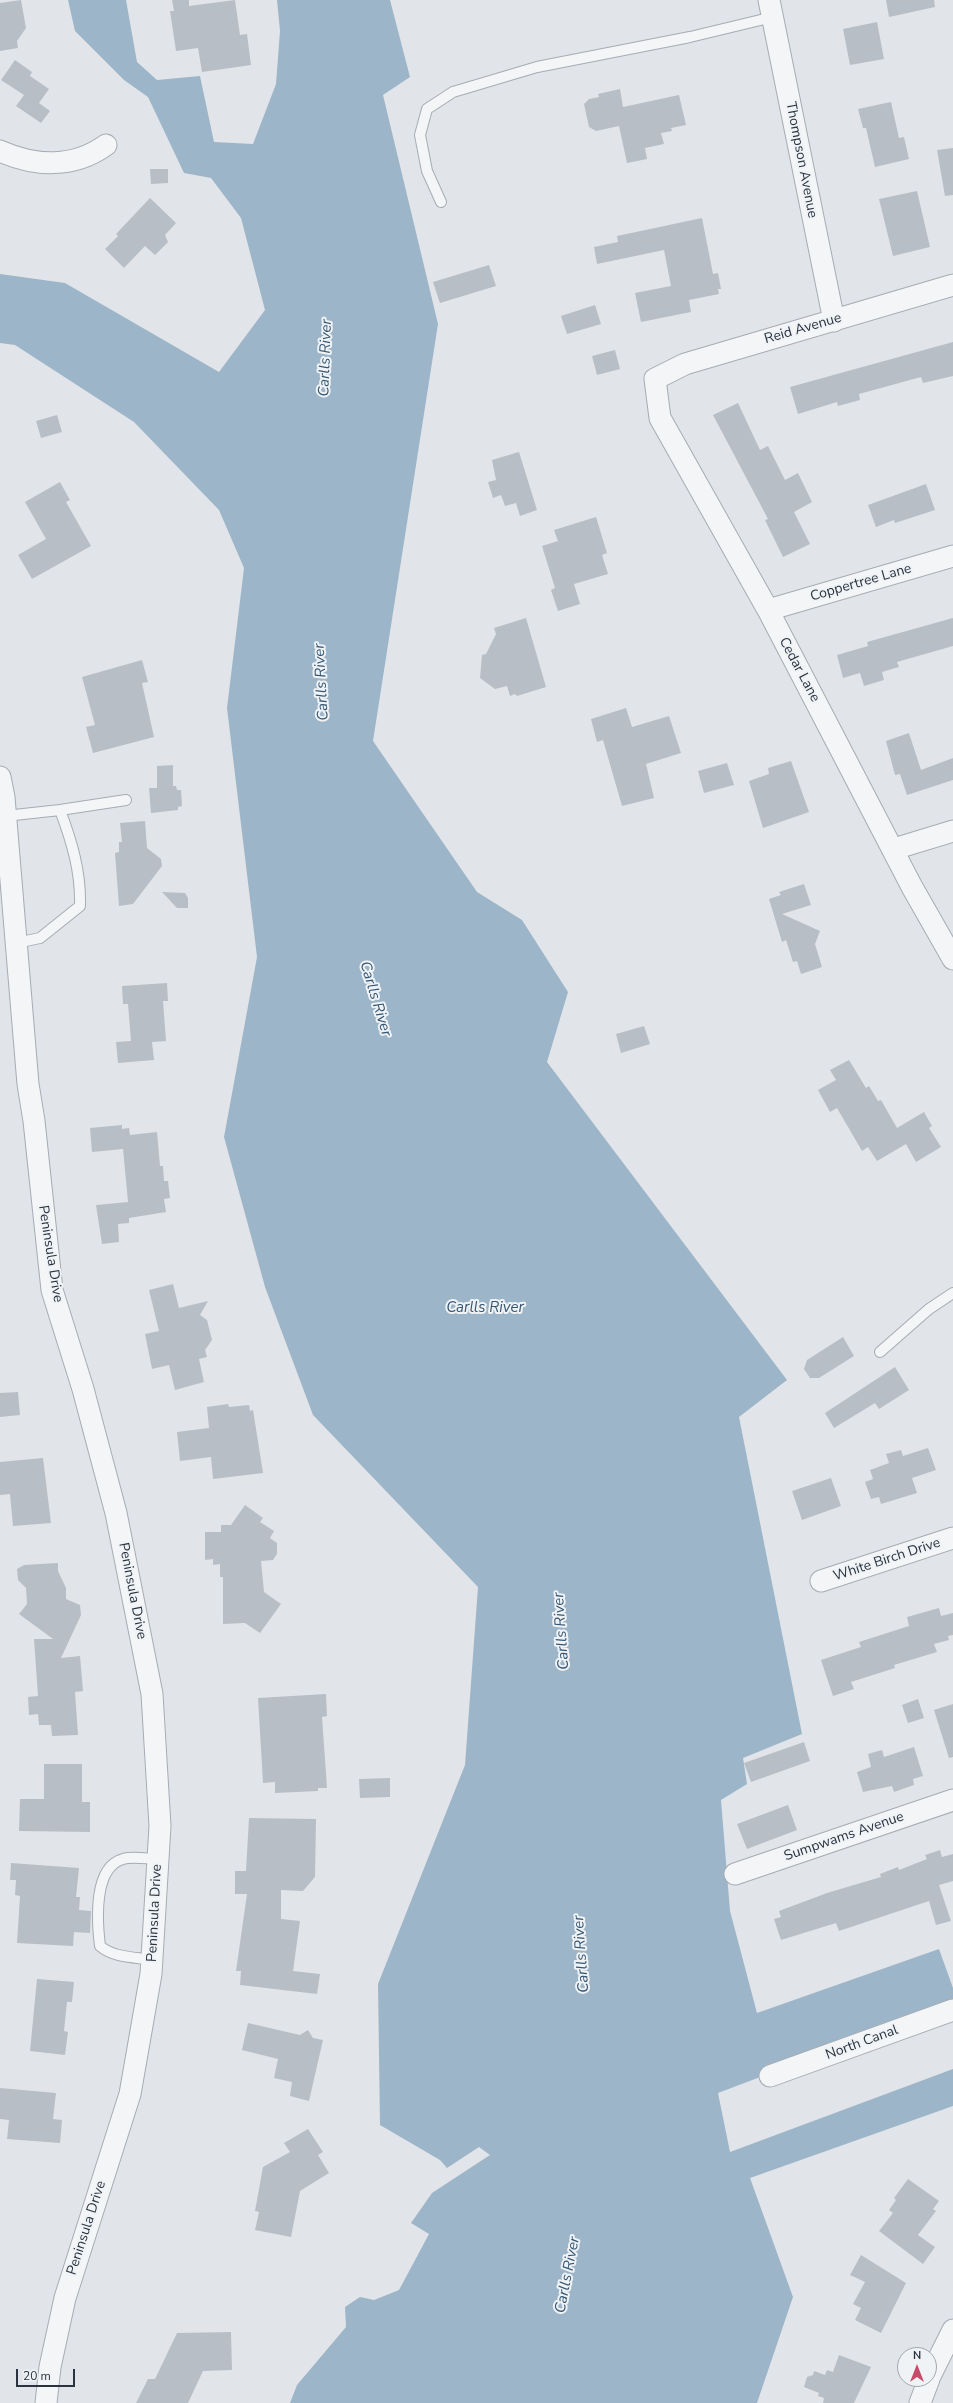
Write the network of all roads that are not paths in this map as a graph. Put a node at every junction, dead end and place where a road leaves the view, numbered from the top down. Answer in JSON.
{"nodes":[{"id":1,"x":771,"y":8,"type":"edge"},
{"id":2,"x":106,"y":145,"type":"dead end"},
{"id":3,"x":0,"y":151,"type":"edge"},
{"id":4,"x":441,"y":202,"type":"dead end"},
{"id":5,"x":953,"y":286,"type":"edge"},
{"id":6,"x":834,"y":321,"type":"junction"},
{"id":7,"x":655,"y":379,"type":"joint"},
{"id":8,"x":953,"y":556,"type":"edge"},
{"id":9,"x":768,"y":610,"type":"junction"},
{"id":10,"x":0,"y":777,"type":"edge"},
{"id":11,"x":126,"y":800,"type":"dead end"},
{"id":12,"x":60,"y":810,"type":"junction"},
{"id":13,"x":5,"y":816,"type":"junction"},
{"id":14,"x":953,"y":831,"type":"edge"},
{"id":15,"x":894,"y":849,"type":"junction"},
{"id":16,"x":16,"y":943,"type":"junction"},
{"id":17,"x":953,"y":959,"type":"edge"},
{"id":18,"x":953,"y":1293,"type":"edge"},
{"id":19,"x":880,"y":1352,"type":"dead end"},
{"id":20,"x":953,"y":1538,"type":"edge"},
{"id":21,"x":821,"y":1580,"type":"dead end"},
{"id":22,"x":953,"y":1800,"type":"edge"},
{"id":23,"x":158,"y":1859,"type":"junction"},
{"id":24,"x":735,"y":1874,"type":"dead end"},
{"id":25,"x":152,"y":1960,"type":"junction"},
{"id":26,"x":953,"y":2010,"type":"edge"},
{"id":27,"x":770,"y":2076,"type":"dead end"},
{"id":28,"x":953,"y":2330,"type":"edge"},
{"id":29,"x":937,"y":2363,"type":"edge"},
{"id":30,"x":926,"y":2387,"type":"edge"},
{"id":31,"x":46,"y":2403,"type":"edge"},
{"id":32,"x":920,"y":2403,"type":"edge"}],
"edges":[{"from":1,"to":4,"type":"lane"},
{"from":1,"to":6,"type":"street","name":"Thompson Avenue"},
{"from":2,"to":3,"type":"street"},
{"from":5,"to":6,"type":"street","name":"Reid Avenue"},
{"from":6,"to":7,"type":"street","name":"Reid Avenue"},
{"from":7,"to":9,"type":"street","name":"Cedar Lane"},
{"from":8,"to":9,"type":"street","name":"Coppertree Lane"},
{"from":9,"to":15,"type":"street","name":"Cedar Lane"},
{"from":10,"to":13,"type":"street","name":"Peninsula Drive"},
{"from":11,"to":12,"type":"lane"},
{"from":12,"to":13,"type":"lane"},
{"from":12,"to":16,"type":"lane"},
{"from":13,"to":16,"type":"street","name":"Peninsula Drive"},
{"from":14,"to":15,"type":"street"},
{"from":15,"to":17,"type":"street","name":"Cedar Lane"},
{"from":16,"to":23,"type":"street","name":"Peninsula Drive"},
{"from":18,"to":19,"type":"lane"},
{"from":20,"to":21,"type":"street","name":"White Birch Drive"},
{"from":22,"to":24,"type":"street","name":"Sumpwams Avenue"},
{"from":23,"to":25,"type":"street","name":"Peninsula Drive"},
{"from":23,"to":25,"type":"lane"},
{"from":25,"to":31,"type":"street","name":"Peninsula Drive"},
{"from":26,"to":27,"type":"street","name":"North Canal"},
{"from":28,"to":29,"type":"street"},
{"from":30,"to":32,"type":"street"}]}
